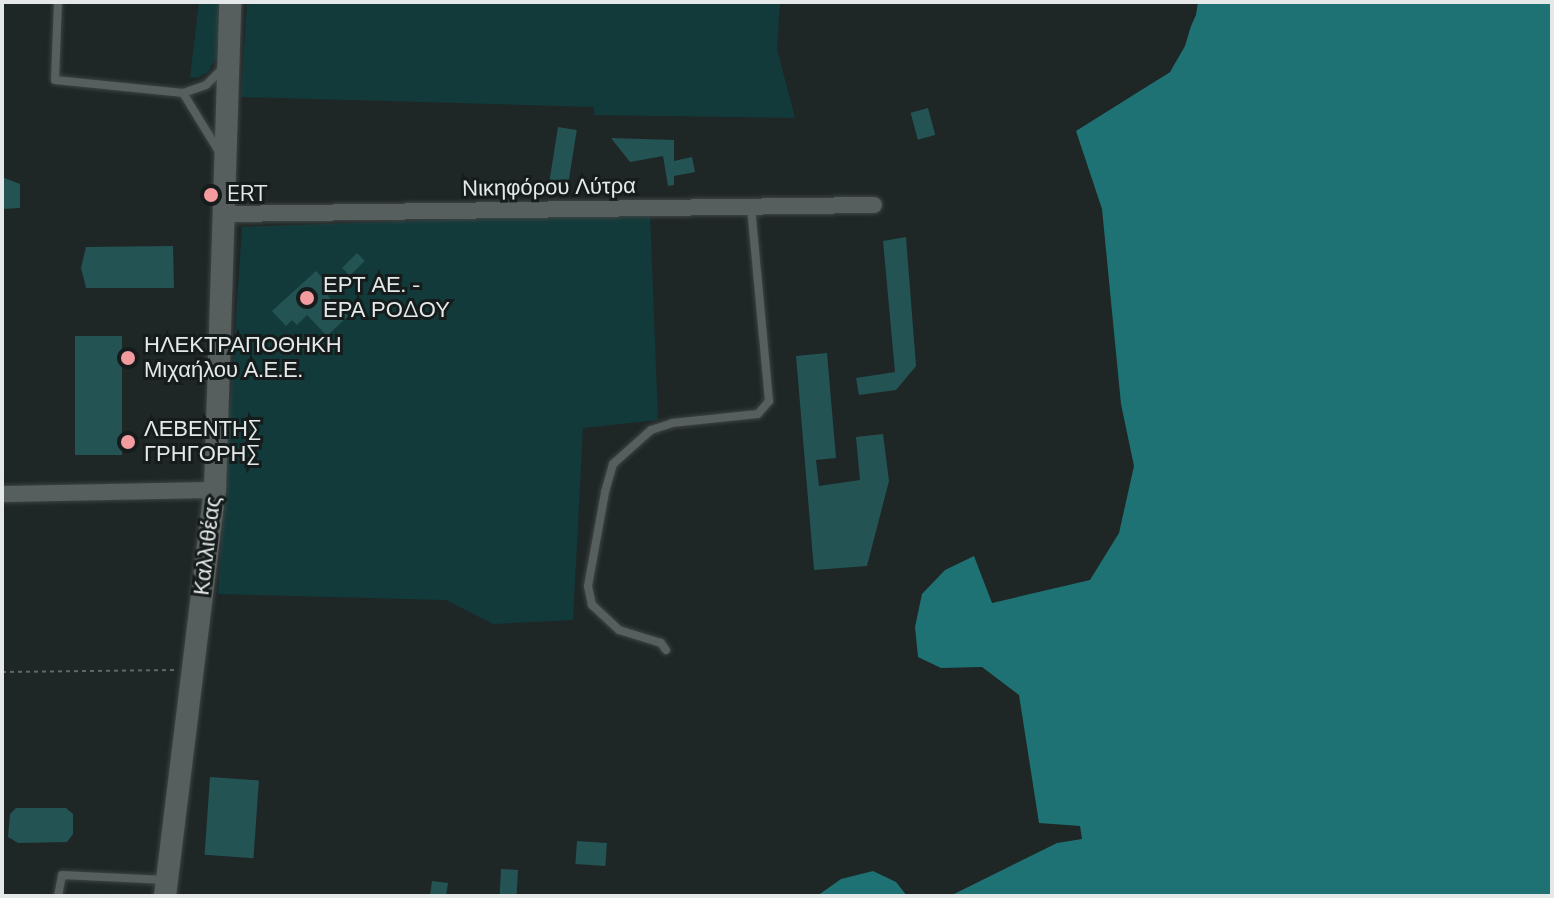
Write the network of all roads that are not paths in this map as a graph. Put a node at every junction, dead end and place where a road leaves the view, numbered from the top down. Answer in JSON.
{"nodes":[{"id":1,"x":58,"y":2,"type":"edge"},
{"id":2,"x":230,"y":2,"type":"edge"},
{"id":3,"x":229,"y":63,"type":"junction"},
{"id":4,"x":183,"y":93,"type":"junction"},
{"id":5,"x":227,"y":170,"type":"junction"},
{"id":6,"x":874,"y":205,"type":"dead end"},
{"id":7,"x":751,"y":207,"type":"junction"},
{"id":8,"x":226,"y":214,"type":"junction"},
{"id":9,"x":215,"y":490,"type":"junction"},
{"id":10,"x":2,"y":494,"type":"edge"},
{"id":11,"x":666,"y":650,"type":"dead end"},
{"id":12,"x":165,"y":888,"type":"edge"},
{"id":13,"x":58,"y":896,"type":"edge"}],
"edges":[{"from":1,"to":4,"type":"lane"},
{"from":2,"to":3,"type":"main road","name":"Καλλιθέας"},
{"from":3,"to":4,"type":"lane"},
{"from":3,"to":5,"type":"main road","name":"Καλλιθέας"},
{"from":4,"to":5,"type":"lane"},
{"from":5,"to":8,"type":"main road","name":"Καλλιθέας"},
{"from":6,"to":7,"type":"street","name":"Νικηφόρου Λύτρα"},
{"from":7,"to":8,"type":"street","name":"Νικηφόρου Λύτρα"},
{"from":7,"to":11,"type":"lane"},
{"from":8,"to":9,"type":"main road","name":"Καλλιθέας"},
{"from":9,"to":10,"type":"street"},
{"from":9,"to":12,"type":"main road","name":"Καλλιθέας"},
{"from":12,"to":13,"type":"lane"}]}
